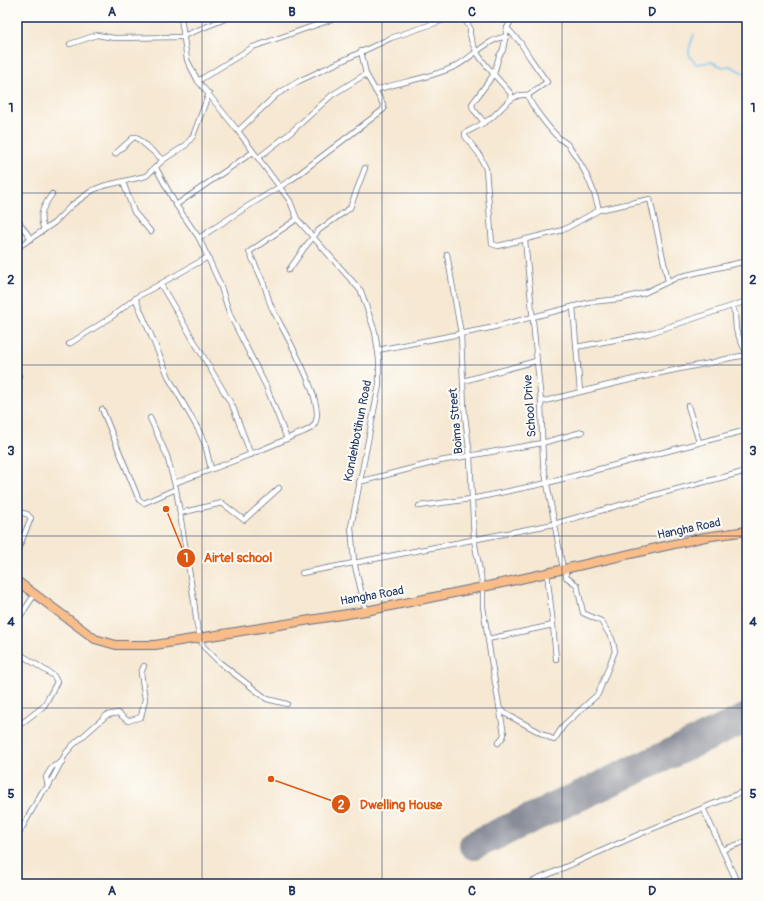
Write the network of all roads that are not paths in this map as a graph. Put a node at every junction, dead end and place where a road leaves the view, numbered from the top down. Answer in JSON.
{"nodes":[{"id":1,"x":181,"y":17,"type":"edge"},
{"id":2,"x":230,"y":17,"type":"edge"},
{"id":3,"x":339,"y":17,"type":"edge"},
{"id":4,"x":453,"y":17,"type":"edge"},
{"id":5,"x":463,"y":17,"type":"edge"},
{"id":6,"x":513,"y":17,"type":"edge"},
{"id":7,"x":507,"y":28,"type":"junction"},
{"id":8,"x":506,"y":36,"type":"junction"},
{"id":9,"x":183,"y":37,"type":"junction"},
{"id":10,"x":70,"y":44,"type":"dead end"},
{"id":11,"x":361,"y":51,"type":"junction"},
{"id":12,"x":477,"y":52,"type":"junction"},
{"id":13,"x":366,"y":74,"type":"junction"},
{"id":14,"x":494,"y":74,"type":"junction"},
{"id":15,"x":198,"y":81,"type":"junction"},
{"id":16,"x":375,"y":90,"type":"junction"},
{"id":17,"x":208,"y":93,"type":"junction"},
{"id":18,"x":528,"y":95,"type":"junction"},
{"id":19,"x":510,"y":100,"type":"junction"},
{"id":20,"x":484,"y":122,"type":"junction"},
{"id":21,"x":238,"y":131,"type":"junction"},
{"id":22,"x":253,"y":152,"type":"junction"},
{"id":23,"x":115,"y":154,"type":"dead end"},
{"id":24,"x":258,"y":158,"type":"junction"},
{"id":25,"x":163,"y":160,"type":"junction"},
{"id":26,"x":156,"y":168,"type":"junction"},
{"id":27,"x":365,"y":168,"type":"dead end"},
{"id":28,"x":124,"y":182,"type":"junction"},
{"id":29,"x":279,"y":187,"type":"junction"},
{"id":30,"x":52,"y":194,"type":"dead end"},
{"id":31,"x":176,"y":205,"type":"junction"},
{"id":32,"x":599,"y":210,"type":"junction"},
{"id":33,"x":17,"y":219,"type":"edge"},
{"id":34,"x":297,"y":219,"type":"junction"},
{"id":35,"x":44,"y":230,"type":"junction"},
{"id":36,"x":151,"y":232,"type":"dead end"},
{"id":37,"x":199,"y":238,"type":"junction"},
{"id":38,"x":312,"y":238,"type":"junction"},
{"id":39,"x":31,"y":239,"type":"junction"},
{"id":40,"x":525,"y":240,"type":"junction"},
{"id":41,"x":17,"y":248,"type":"edge"},
{"id":42,"x":447,"y":254,"type":"dead end"},
{"id":43,"x":208,"y":257,"type":"junction"},
{"id":44,"x":747,"y":261,"type":"edge"},
{"id":45,"x":289,"y":270,"type":"dead end"},
{"id":46,"x":668,"y":281,"type":"junction"},
{"id":47,"x":161,"y":285,"type":"junction"},
{"id":48,"x":136,"y":300,"type":"junction"},
{"id":49,"x":747,"y":301,"type":"edge"},
{"id":50,"x":732,"y":306,"type":"junction"},
{"id":51,"x":573,"y":307,"type":"junction"},
{"id":52,"x":533,"y":317,"type":"junction"},
{"id":53,"x":461,"y":334,"type":"junction"},
{"id":54,"x":69,"y":344,"type":"dead end"},
{"id":55,"x":576,"y":347,"type":"junction"},
{"id":56,"x":378,"y":350,"type":"junction"},
{"id":57,"x":747,"y":356,"type":"edge"},
{"id":58,"x":536,"y":361,"type":"junction"},
{"id":59,"x":463,"y":381,"type":"junction"},
{"id":60,"x":580,"y":392,"type":"junction"},
{"id":61,"x":541,"y":402,"type":"junction"},
{"id":62,"x":688,"y":406,"type":"dead end"},
{"id":63,"x":102,"y":409,"type":"dead end"},
{"id":64,"x":150,"y":418,"type":"dead end"},
{"id":65,"x":747,"y":430,"type":"edge"},
{"id":66,"x":582,"y":432,"type":"dead end"},
{"id":67,"x":287,"y":439,"type":"junction"},
{"id":68,"x":699,"y":442,"type":"junction"},
{"id":69,"x":542,"y":443,"type":"junction"},
{"id":70,"x":251,"y":455,"type":"junction"},
{"id":71,"x":470,"y":457,"type":"junction"},
{"id":72,"x":211,"y":469,"type":"junction"},
{"id":73,"x":747,"y":471,"type":"edge"},
{"id":74,"x":359,"y":482,"type":"junction"},
{"id":75,"x":175,"y":483,"type":"junction"},
{"id":76,"x":547,"y":483,"type":"junction"},
{"id":77,"x":279,"y":488,"type":"dead end"},
{"id":78,"x":176,"y":489,"type":"junction"},
{"id":79,"x":471,"y":499,"type":"junction"},
{"id":80,"x":419,"y":506,"type":"dead end"},
{"id":81,"x":17,"y":512,"type":"edge"},
{"id":82,"x":180,"y":513,"type":"junction"},
{"id":83,"x":554,"y":524,"type":"junction"},
{"id":84,"x":747,"y":531,"type":"edge"},
{"id":85,"x":474,"y":540,"type":"junction"},
{"id":86,"x":17,"y":552,"type":"edge"},
{"id":87,"x":354,"y":562,"type":"junction"},
{"id":88,"x":564,"y":569,"type":"junction"},
{"id":89,"x":302,"y":573,"type":"dead end"},
{"id":90,"x":547,"y":573,"type":"junction"},
{"id":91,"x":17,"y":581,"type":"edge"},
{"id":92,"x":483,"y":587,"type":"junction"},
{"id":93,"x":35,"y":594,"type":"junction"},
{"id":94,"x":366,"y":611,"type":"junction"},
{"id":95,"x":17,"y":621,"type":"edge"},
{"id":96,"x":553,"y":625,"type":"junction"},
{"id":97,"x":200,"y":637,"type":"junction"},
{"id":98,"x":488,"y":639,"type":"junction"},
{"id":99,"x":17,"y":652,"type":"edge"},
{"id":100,"x":556,"y":659,"type":"dead end"},
{"id":101,"x":144,"y":666,"type":"dead end"},
{"id":102,"x":287,"y":704,"type":"dead end"},
{"id":103,"x":500,"y":708,"type":"junction"},
{"id":104,"x":17,"y":727,"type":"edge"},
{"id":105,"x":498,"y":743,"type":"dead end"},
{"id":106,"x":747,"y":790,"type":"edge"},
{"id":107,"x":703,"y":808,"type":"junction"},
{"id":108,"x":17,"y":837,"type":"edge"},
{"id":109,"x":747,"y":841,"type":"edge"},
{"id":110,"x":722,"y":850,"type":"junction"},
{"id":111,"x":527,"y":884,"type":"edge"},
{"id":112,"x":738,"y":884,"type":"edge"}],
"edges":[{"from":1,"to":9,"type":"street","name":"Kondehbotihun Road"},
{"from":2,"to":9,"type":"street"},
{"from":3,"to":15,"type":"street"},
{"from":4,"to":11,"type":"street"},
{"from":5,"to":12,"type":"street"},
{"from":6,"to":7,"type":"street"},
{"from":7,"to":8,"type":"street"},
{"from":7,"to":18,"type":"street"},
{"from":8,"to":12,"type":"street"},
{"from":8,"to":14,"type":"street"},
{"from":9,"to":10,"type":"street"},
{"from":9,"to":15,"type":"street","name":"Kondehbotihun Road"},
{"from":11,"to":13,"type":"street"},
{"from":11,"to":21,"type":"street"},
{"from":12,"to":14,"type":"street"},
{"from":12,"to":16,"type":"street"},
{"from":13,"to":16,"type":"street"},
{"from":13,"to":24,"type":"street"},
{"from":14,"to":19,"type":"street"},
{"from":14,"to":20,"type":"street"},
{"from":15,"to":17,"type":"street","name":"Kondehbotihun Road"},
{"from":16,"to":29,"type":"street"},
{"from":17,"to":21,"type":"street","name":"Kondehbotihun Road"},
{"from":17,"to":25,"type":"street"},
{"from":18,"to":19,"type":"street"},
{"from":18,"to":32,"type":"street"},
{"from":19,"to":20,"type":"street"},
{"from":20,"to":40,"type":"street"},
{"from":21,"to":22,"type":"street","name":"Kondehbotihun Road"},
{"from":22,"to":24,"type":"street","name":"Kondehbotihun Road"},
{"from":22,"to":31,"type":"street"},
{"from":23,"to":25,"type":"street"},
{"from":24,"to":29,"type":"street","name":"Kondehbotihun Road"},
{"from":25,"to":26,"type":"street"},
{"from":26,"to":28,"type":"street"},
{"from":26,"to":31,"type":"street"},
{"from":27,"to":38,"type":"street"},
{"from":28,"to":35,"type":"street"},
{"from":28,"to":36,"type":"street"},
{"from":29,"to":34,"type":"street","name":"Kondehbotihun Road"},
{"from":29,"to":37,"type":"street"},
{"from":30,"to":35,"type":"street"},
{"from":31,"to":37,"type":"street"},
{"from":32,"to":40,"type":"street"},
{"from":32,"to":46,"type":"street"},
{"from":33,"to":39,"type":"street"},
{"from":34,"to":38,"type":"street","name":"Kondehbotihun Road"},
{"from":34,"to":67,"type":"street"},
{"from":35,"to":39,"type":"street"},
{"from":37,"to":43,"type":"street"},
{"from":38,"to":45,"type":"street"},
{"from":38,"to":56,"type":"street","name":"Kondehbotihun Road"},
{"from":39,"to":41,"type":"street"},
{"from":40,"to":52,"type":"street","name":"School Drive"},
{"from":42,"to":53,"type":"street","name":"Boima Street"},
{"from":43,"to":47,"type":"street"},
{"from":43,"to":67,"type":"street"},
{"from":44,"to":46,"type":"street"},
{"from":46,"to":51,"type":"street"},
{"from":47,"to":48,"type":"street"},
{"from":47,"to":70,"type":"street"},
{"from":48,"to":54,"type":"street"},
{"from":48,"to":72,"type":"street"},
{"from":49,"to":50,"type":"street"},
{"from":50,"to":55,"type":"street"},
{"from":50,"to":57,"type":"street"},
{"from":51,"to":52,"type":"street"},
{"from":51,"to":55,"type":"street"},
{"from":52,"to":53,"type":"street"},
{"from":52,"to":58,"type":"street","name":"School Drive"},
{"from":53,"to":56,"type":"street"},
{"from":53,"to":59,"type":"street","name":"Boima Street"},
{"from":55,"to":60,"type":"street"},
{"from":56,"to":74,"type":"street","name":"Kondehbotihun Road"},
{"from":57,"to":60,"type":"street"},
{"from":58,"to":59,"type":"street"},
{"from":58,"to":61,"type":"street","name":"School Drive"},
{"from":59,"to":71,"type":"street","name":"Boima Street"},
{"from":60,"to":61,"type":"street"},
{"from":61,"to":69,"type":"street","name":"School Drive"},
{"from":62,"to":68,"type":"street"},
{"from":63,"to":78,"type":"street"},
{"from":64,"to":75,"type":"street"},
{"from":65,"to":68,"type":"street"},
{"from":66,"to":69,"type":"street"},
{"from":67,"to":70,"type":"street"},
{"from":68,"to":76,"type":"street"},
{"from":69,"to":71,"type":"street"},
{"from":69,"to":76,"type":"street","name":"School Drive"},
{"from":70,"to":72,"type":"street"},
{"from":71,"to":74,"type":"street"},
{"from":71,"to":79,"type":"street","name":"Boima Street"},
{"from":72,"to":75,"type":"street"},
{"from":73,"to":83,"type":"street"},
{"from":74,"to":87,"type":"street","name":"Kondehbotihun Road"},
{"from":75,"to":78,"type":"street"},
{"from":76,"to":79,"type":"street"},
{"from":76,"to":83,"type":"street","name":"School Drive"},
{"from":77,"to":82,"type":"street"},
{"from":78,"to":82,"type":"street"},
{"from":79,"to":80,"type":"street"},
{"from":79,"to":85,"type":"street","name":"Boima Street"},
{"from":81,"to":86,"type":"street"},
{"from":82,"to":97,"type":"street"},
{"from":83,"to":85,"type":"street"},
{"from":83,"to":88,"type":"street","name":"School Drive"},
{"from":84,"to":88,"type":"highway","name":"Hangha Road"},
{"from":85,"to":87,"type":"street"},
{"from":85,"to":92,"type":"street","name":"Boima Street"},
{"from":87,"to":89,"type":"street"},
{"from":87,"to":94,"type":"street","name":"Kondehbotihun Road"},
{"from":88,"to":90,"type":"highway","name":"Hangha Road"},
{"from":88,"to":103,"type":"street","name":"School Drive"},
{"from":90,"to":92,"type":"highway","name":"Hangha Road"},
{"from":90,"to":96,"type":"street"},
{"from":91,"to":93,"type":"highway","name":"Hangha Road"},
{"from":92,"to":94,"type":"highway","name":"Hangha Road"},
{"from":92,"to":98,"type":"street","name":"Boima Street"},
{"from":93,"to":95,"type":"street"},
{"from":93,"to":97,"type":"highway","name":"Hangha Road"},
{"from":94,"to":97,"type":"highway","name":"Hangha Road"},
{"from":96,"to":98,"type":"street"},
{"from":96,"to":100,"type":"street"},
{"from":97,"to":102,"type":"street"},
{"from":98,"to":103,"type":"street","name":"Boima Street"},
{"from":99,"to":104,"type":"street"},
{"from":101,"to":108,"type":"street"},
{"from":103,"to":105,"type":"street","name":"Boima Street"},
{"from":106,"to":107,"type":"street"},
{"from":107,"to":110,"type":"street"},
{"from":107,"to":111,"type":"street"},
{"from":109,"to":110,"type":"street"},
{"from":110,"to":112,"type":"street"}]}
